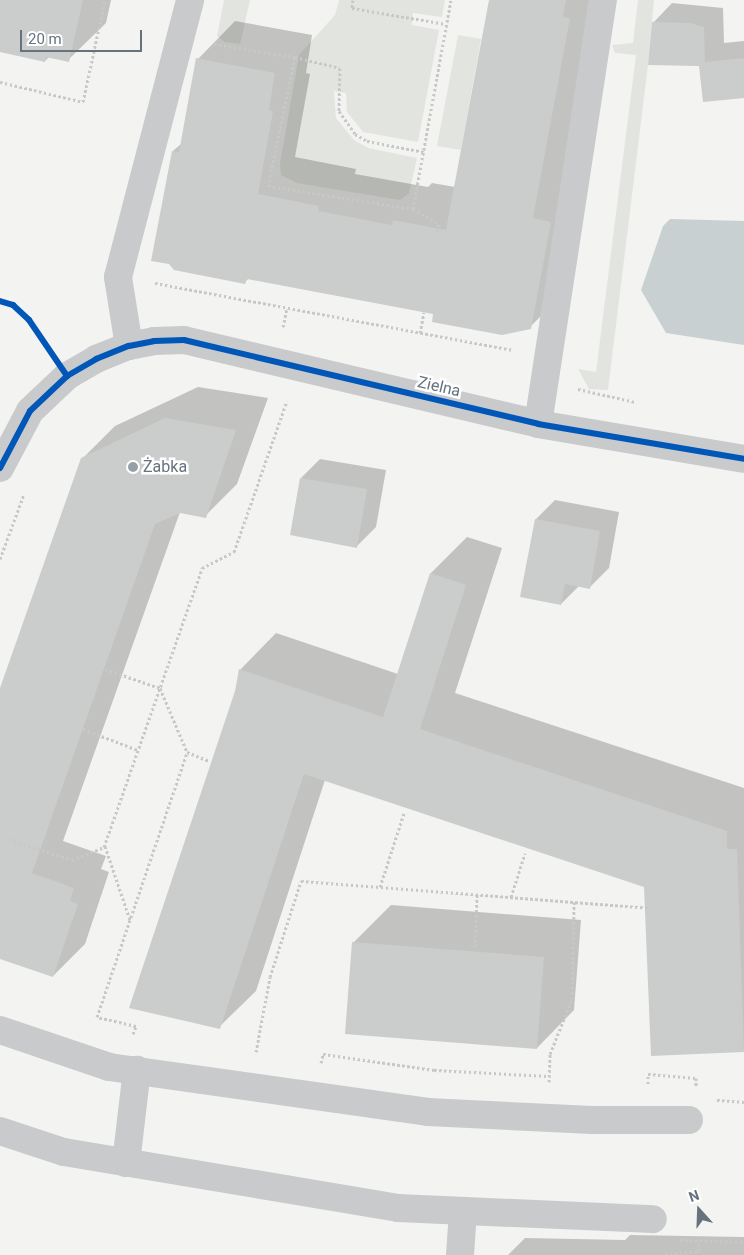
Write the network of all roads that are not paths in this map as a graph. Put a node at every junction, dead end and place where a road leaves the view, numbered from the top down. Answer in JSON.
{"nodes":[{"id":1,"x":190,"y":0,"type":"edge"},
{"id":2,"x":602,"y":0,"type":"edge"},
{"id":3,"x":129,"y":346,"type":"junction"},
{"id":4,"x":538,"y":424,"type":"junction"},
{"id":5,"x":744,"y":459,"type":"edge"},
{"id":6,"x":0,"y":468,"type":"edge"},
{"id":7,"x":0,"y":1030,"type":"edge"},
{"id":8,"x":137,"y":1070,"type":"junction"},
{"id":9,"x":689,"y":1120,"type":"dead end"},
{"id":10,"x":0,"y":1131,"type":"edge"},
{"id":11,"x":126,"y":1163,"type":"junction"},
{"id":12,"x":463,"y":1211,"type":"junction"},
{"id":13,"x":652,"y":1219,"type":"dead end"},
{"id":14,"x":460,"y":1255,"type":"edge"}],
"edges":[{"from":1,"to":3,"type":"street"},
{"from":2,"to":4,"type":"street"},
{"from":3,"to":4,"type":"street","name":"Zielna"},
{"from":3,"to":6,"type":"street","name":"Zielna"},
{"from":4,"to":5,"type":"street","name":"Zielna"},
{"from":7,"to":8,"type":"street"},
{"from":8,"to":9,"type":"street"},
{"from":8,"to":11,"type":"street"},
{"from":10,"to":11,"type":"street"},
{"from":11,"to":12,"type":"street"},
{"from":12,"to":13,"type":"street"},
{"from":12,"to":14,"type":"street"}]}
